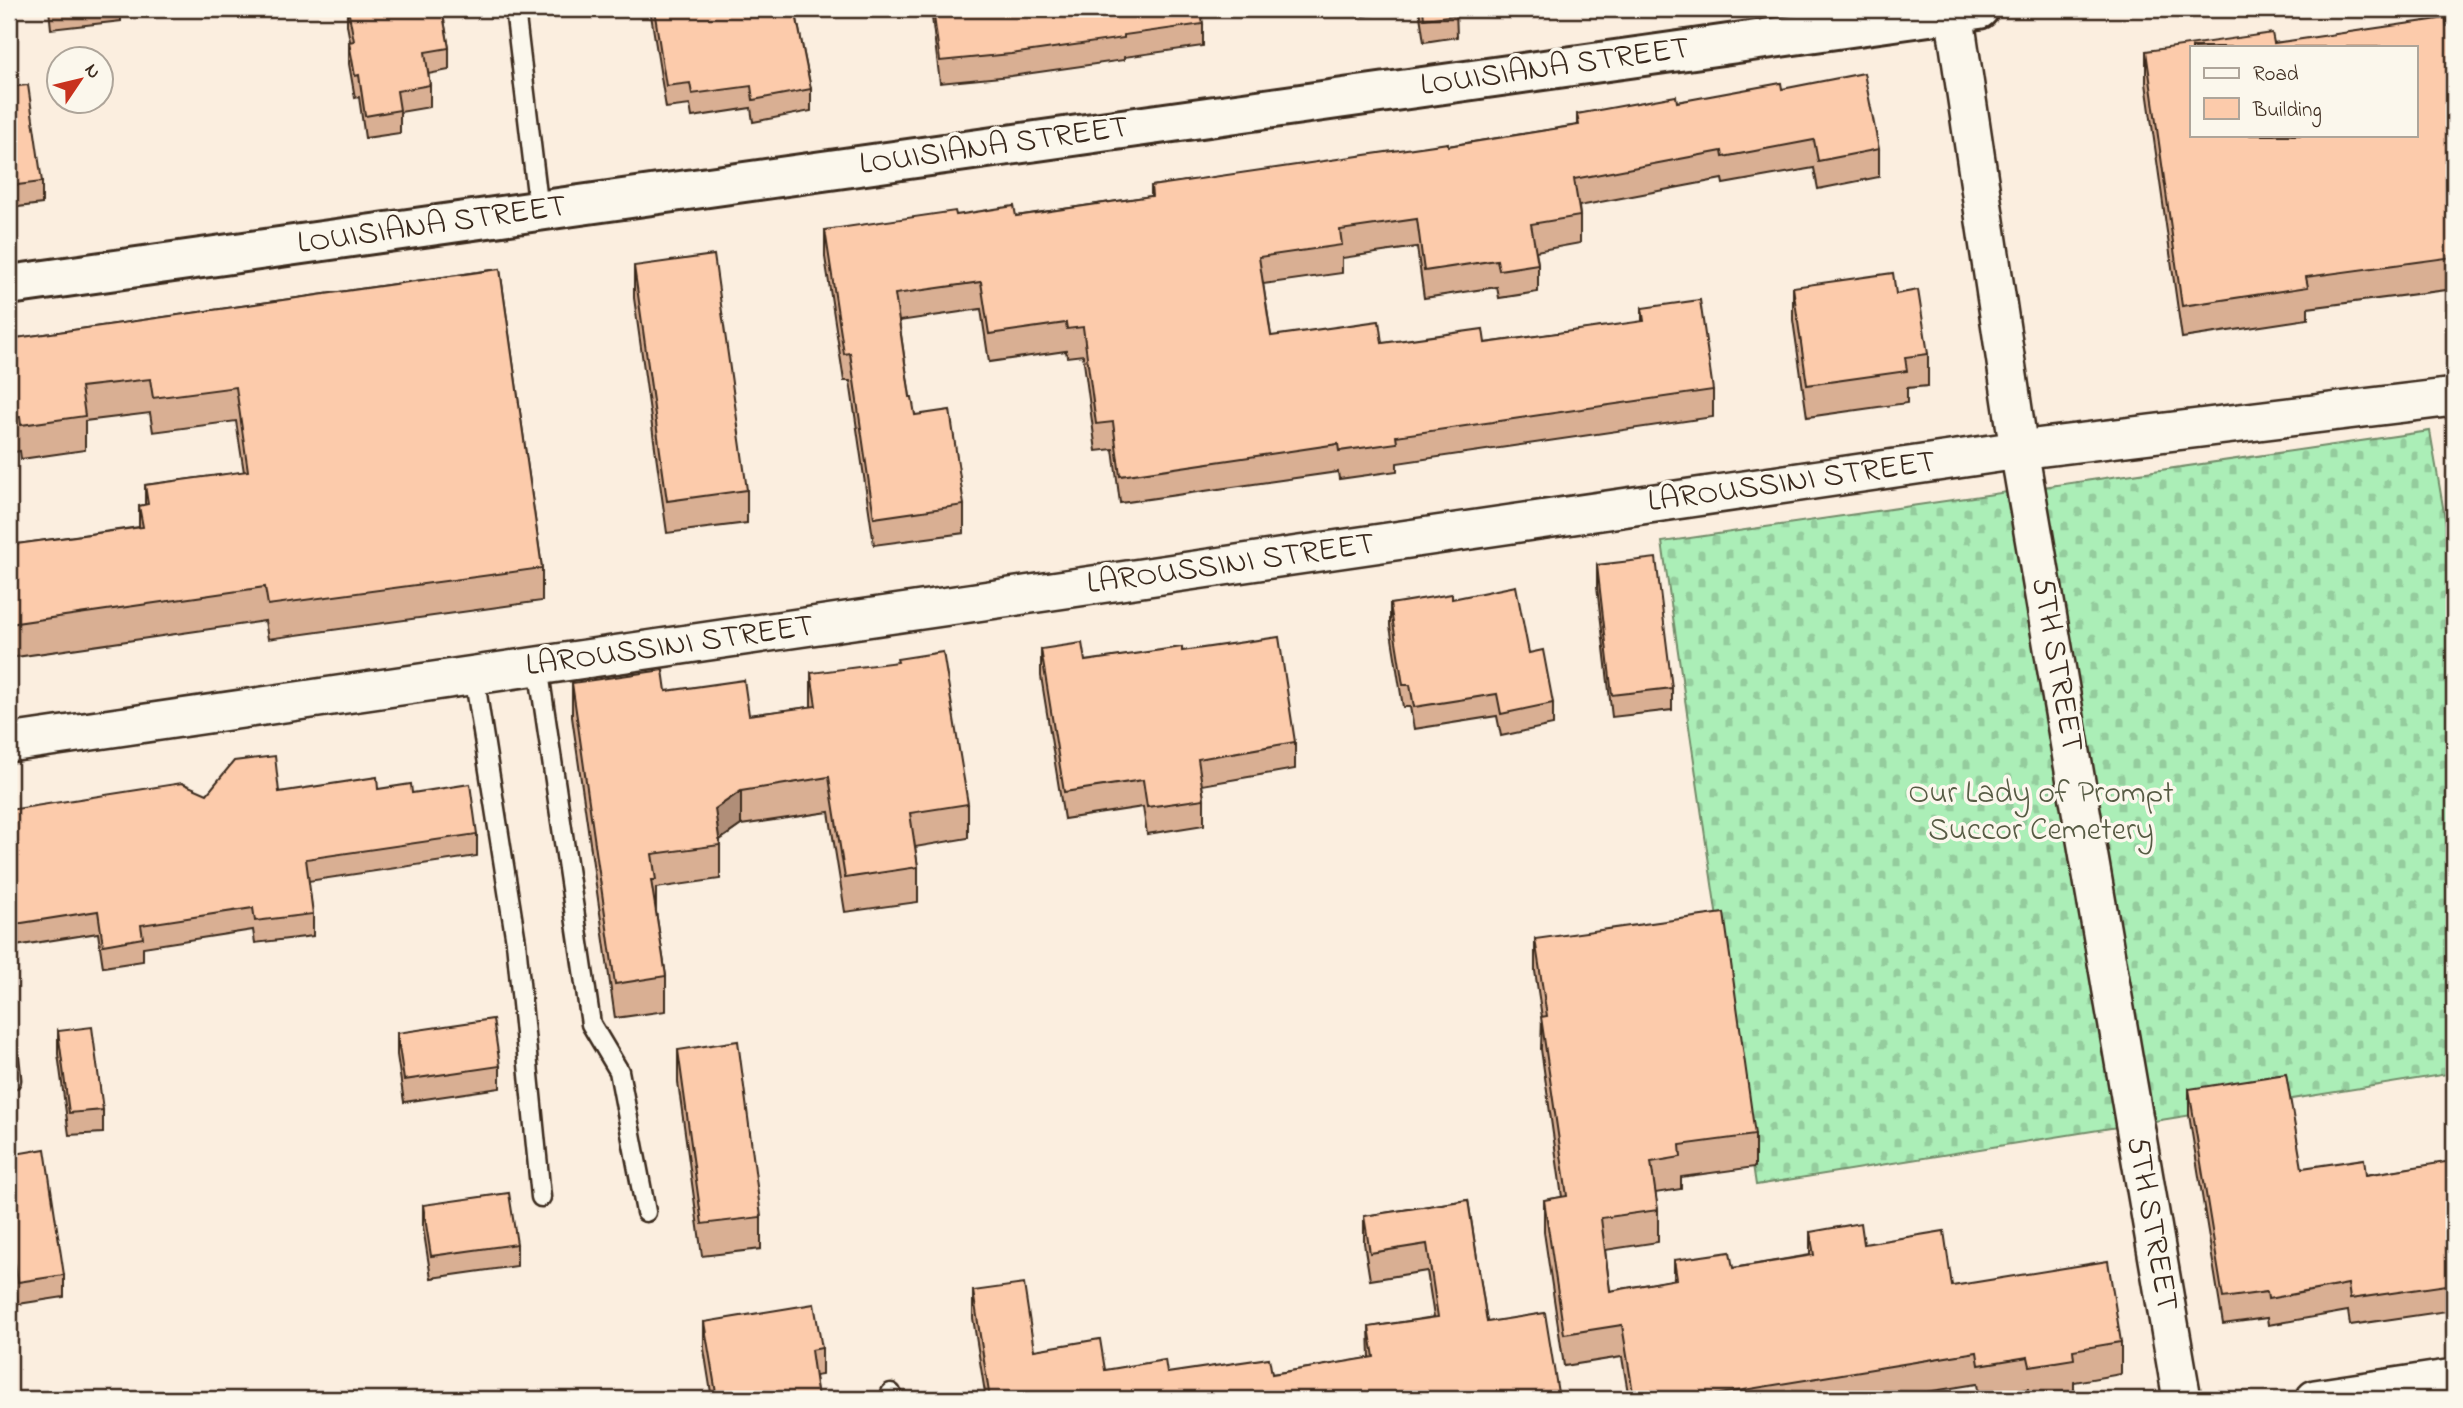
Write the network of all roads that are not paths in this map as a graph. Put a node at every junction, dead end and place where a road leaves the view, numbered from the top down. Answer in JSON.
{"nodes":[{"id":1,"x":515,"y":9,"type":"edge"},
{"id":2,"x":1966,"y":10,"type":"edge"},
{"id":3,"x":539,"y":211,"type":"junction"},
{"id":4,"x":9,"y":285,"type":"edge"},
{"id":5,"x":2454,"y":397,"type":"edge"},
{"id":6,"x":2019,"y":450,"type":"junction"},
{"id":7,"x":538,"y":666,"type":"junction"},
{"id":8,"x":474,"y":676,"type":"junction"},
{"id":9,"x":9,"y":744,"type":"edge"},
{"id":10,"x":9,"y":1060,"type":"edge"},
{"id":11,"x":11,"y":1080,"type":"dead end"},
{"id":12,"x":541,"y":1198,"type":"dead end"},
{"id":13,"x":646,"y":1212,"type":"dead end"},
{"id":14,"x":2454,"y":1378,"type":"edge"},
{"id":15,"x":2182,"y":1399,"type":"edge"},
{"id":16,"x":2315,"y":1399,"type":"edge"}],
"edges":[{"from":1,"to":3,"type":"lane"},
{"from":2,"to":3,"type":"main road","name":"LOUISIANA STREET"},
{"from":2,"to":6,"type":"street","name":"5TH STREET"},
{"from":3,"to":4,"type":"main road","name":"LOUISIANA STREET"},
{"from":5,"to":6,"type":"street","name":"LAROUSSINI STREET"},
{"from":6,"to":7,"type":"street","name":"LAROUSSINI STREET"},
{"from":6,"to":15,"type":"street","name":"5TH STREET"},
{"from":7,"to":8,"type":"street","name":"LAROUSSINI STREET"},
{"from":7,"to":13,"type":"lane"},
{"from":8,"to":9,"type":"street","name":"LAROUSSINI STREET"},
{"from":8,"to":12,"type":"lane"},
{"from":10,"to":11,"type":"lane"},
{"from":14,"to":16,"type":"street"}]}
